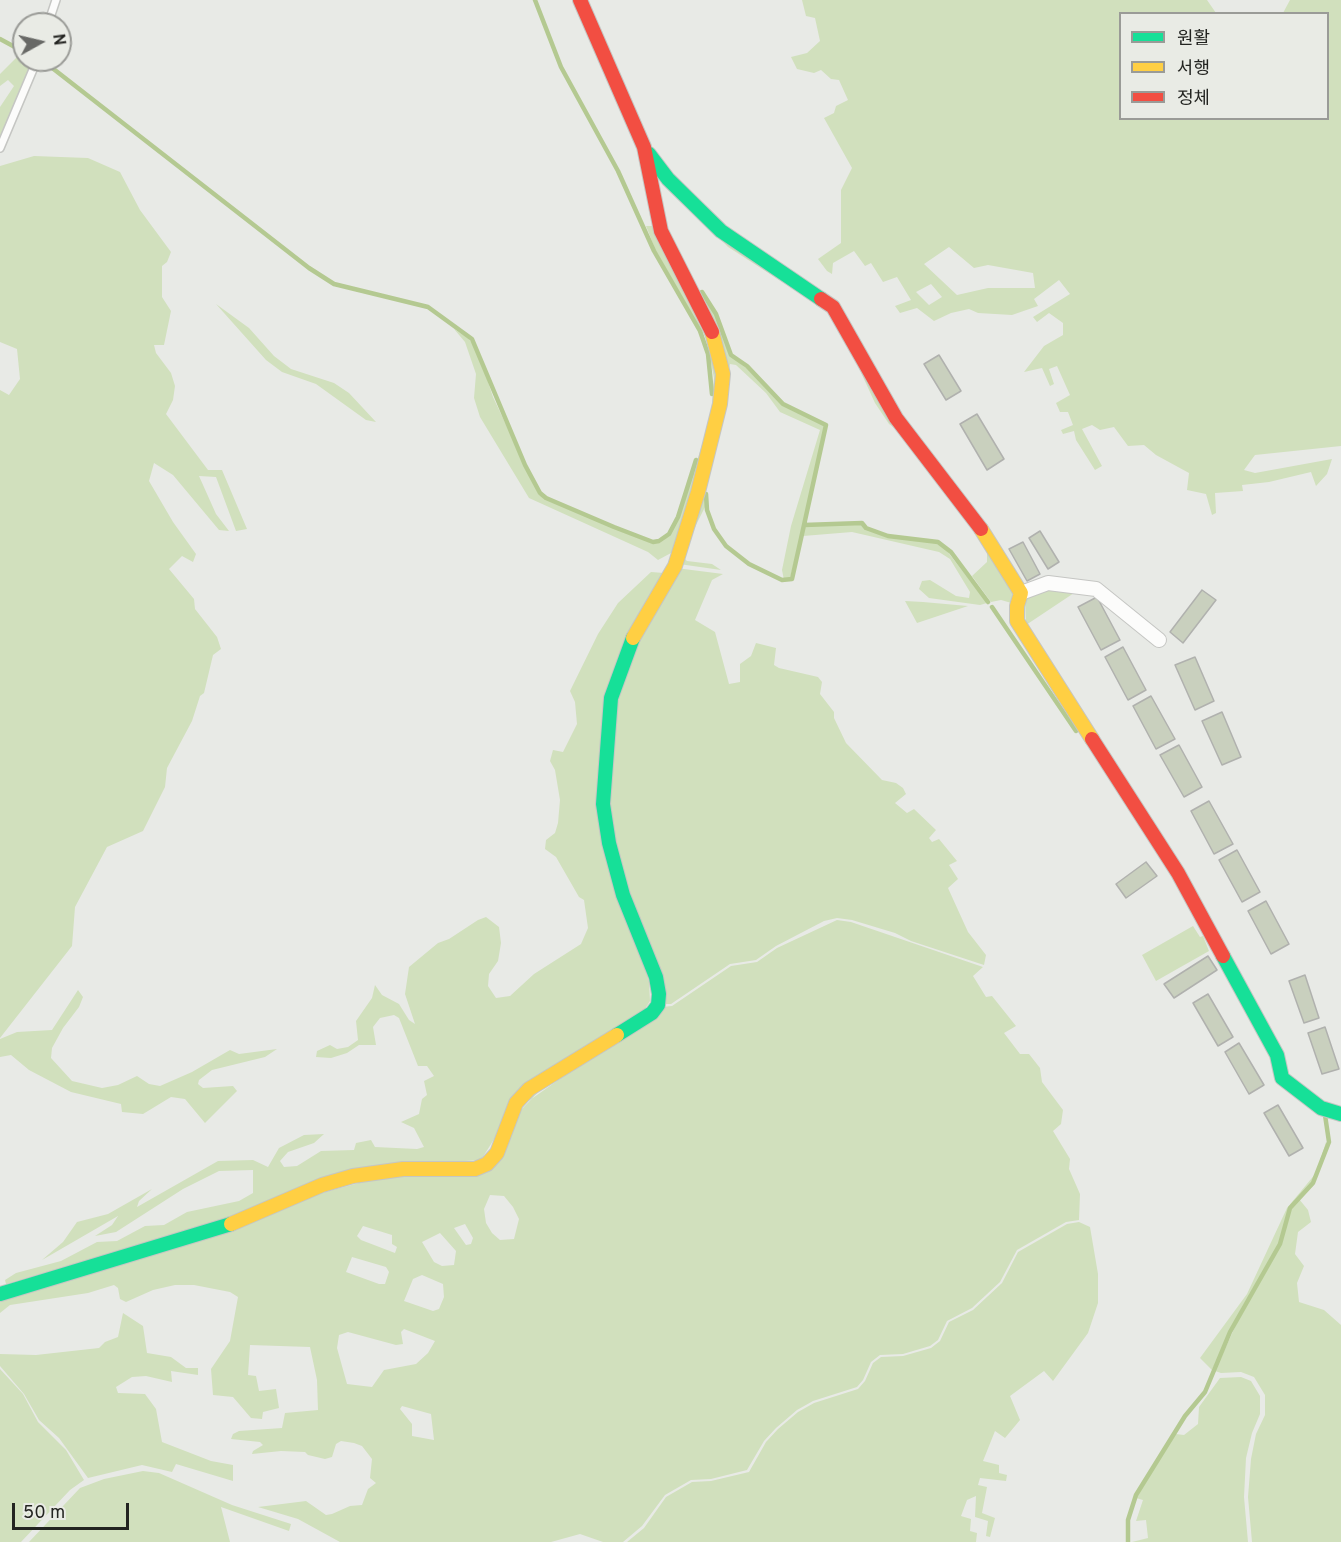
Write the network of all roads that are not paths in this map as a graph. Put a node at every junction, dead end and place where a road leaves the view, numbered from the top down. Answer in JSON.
{"nodes":[{"id":1,"x":580,"y":0,"type":"edge"},
{"id":2,"x":32,"y":72,"type":"edge"},
{"id":3,"x":644,"y":147,"type":"junction"},
{"id":4,"x":0,"y":148,"type":"edge"},
{"id":5,"x":1021,"y":593,"type":"junction"},
{"id":6,"x":1159,"y":640,"type":"dead end"},
{"id":7,"x":1341,"y":1114,"type":"edge"},
{"id":8,"x":0,"y":1294,"type":"edge"}],
"edges":[{"from":1,"to":3,"type":"street"},
{"from":2,"to":4,"type":"lane"},
{"from":3,"to":5,"type":"street"},
{"from":3,"to":8,"type":"street"},
{"from":5,"to":6,"type":"street"},
{"from":5,"to":7,"type":"street"}]}
